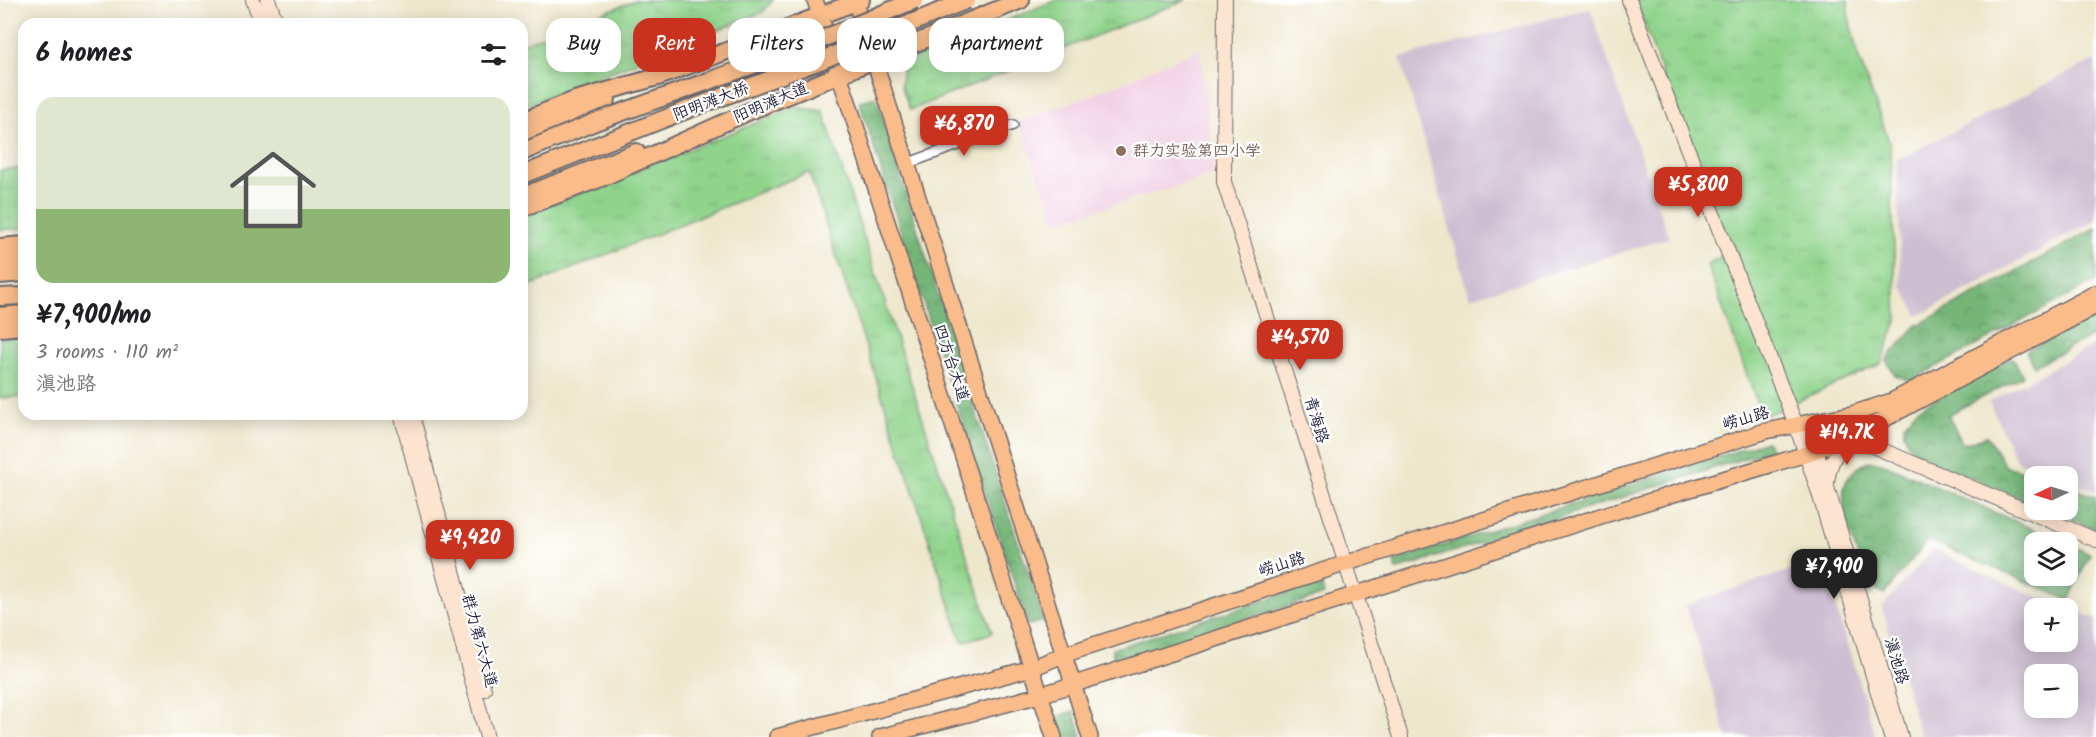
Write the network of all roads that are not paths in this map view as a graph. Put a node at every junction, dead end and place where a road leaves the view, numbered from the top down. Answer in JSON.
{"nodes":[{"id":1,"x":253,"y":0,"type":"edge"},
{"id":2,"x":268,"y":0,"type":"edge"},
{"id":3,"x":915,"y":0,"type":"edge"},
{"id":4,"x":967,"y":0,"type":"edge"},
{"id":5,"x":1021,"y":0,"type":"edge"},
{"id":6,"x":1225,"y":0,"type":"edge"},
{"id":7,"x":1629,"y":0,"type":"edge"},
{"id":8,"x":858,"y":1,"type":"edge"},
{"id":9,"x":818,"y":8,"type":"edge"},
{"id":10,"x":260,"y":18,"type":"edge"},
{"id":11,"x":275,"y":18,"type":"edge"},
{"id":12,"x":863,"y":18,"type":"edge"},
{"id":13,"x":917,"y":43,"type":"edge"},
{"id":14,"x":846,"y":72,"type":"edge"},
{"id":15,"x":877,"y":72,"type":"edge"},
{"id":16,"x":839,"y":75,"type":"junction"},
{"id":17,"x":661,"y":76,"type":"junction"},
{"id":18,"x":750,"y":111,"type":"junction"},
{"id":19,"x":528,"y":119,"type":"edge"},
{"id":20,"x":1013,"y":125,"type":"dead end"},
{"id":21,"x":528,"y":133,"type":"edge"},
{"id":22,"x":528,"y":150,"type":"edge"},
{"id":23,"x":906,"y":164,"type":"junction"},
{"id":24,"x":528,"y":174,"type":"edge"},
{"id":25,"x":528,"y":194,"type":"edge"},
{"id":26,"x":528,"y":206,"type":"edge"},
{"id":27,"x":18,"y":246,"type":"edge"},
{"id":28,"x":0,"y":247,"type":"edge"},
{"id":29,"x":0,"y":261,"type":"edge"},
{"id":30,"x":13,"y":271,"type":"edge"},
{"id":31,"x":2096,"y":293,"type":"edge"},
{"id":32,"x":18,"y":296,"type":"edge"},
{"id":33,"x":0,"y":297,"type":"edge"},
{"id":34,"x":18,"y":297,"type":"edge"},
{"id":35,"x":0,"y":301,"type":"edge"},
{"id":36,"x":2096,"y":306,"type":"edge"},
{"id":37,"x":18,"y":314,"type":"edge"},
{"id":38,"x":0,"y":316,"type":"edge"},
{"id":39,"x":18,"y":326,"type":"edge"},
{"id":40,"x":0,"y":328,"type":"edge"},
{"id":41,"x":403,"y":420,"type":"edge"},
{"id":42,"x":414,"y":420,"type":"edge"},
{"id":43,"x":1802,"y":424,"type":"junction"},
{"id":44,"x":1851,"y":437,"type":"junction"},
{"id":45,"x":1811,"y":452,"type":"junction"},
{"id":46,"x":1827,"y":486,"type":"junction"},
{"id":47,"x":2096,"y":540,"type":"edge"},
{"id":48,"x":1344,"y":564,"type":"junction"},
{"id":49,"x":1354,"y":595,"type":"junction"},
{"id":50,"x":1063,"y":655,"type":"junction"},
{"id":51,"x":1032,"y":668,"type":"junction"},
{"id":52,"x":1073,"y":684,"type":"junction"},
{"id":53,"x":1040,"y":695,"type":"junction"},
{"id":54,"x":487,"y":737,"type":"edge"},
{"id":55,"x":497,"y":737,"type":"edge"},
{"id":56,"x":777,"y":737,"type":"edge"},
{"id":57,"x":880,"y":737,"type":"edge"},
{"id":58,"x":1054,"y":737,"type":"edge"},
{"id":59,"x":1090,"y":737,"type":"edge"},
{"id":60,"x":1401,"y":737,"type":"edge"},
{"id":61,"x":1891,"y":737,"type":"edge"},
{"id":62,"x":1902,"y":737,"type":"edge"}],
"edges":[{"from":1,"to":10,"type":"street"},
{"from":2,"to":11,"type":"street"},
{"from":3,"to":22,"type":"highway","name":"阳明滩大桥","bridge":true},
{"from":4,"to":24,"type":"highway","name":"阳明滩大桥","bridge":true},
{"from":5,"to":13,"type":"highway","name":"阳明滩大道"},
{"from":6,"to":48,"type":"street","name":"青海路"},
{"from":7,"to":43,"type":"street","name":"滇池路"},
{"from":8,"to":9,"type":"highway"},
{"from":8,"to":12,"type":"main road","name":"四方台大道"},
{"from":9,"to":16,"type":"main road","name":"四方台大道"},
{"from":9,"to":17,"type":"highway"},
{"from":14,"to":16,"type":"highway","name":"阳明滩大道"},
{"from":15,"to":23,"type":"main road","name":"四方台大道"},
{"from":16,"to":18,"type":"highway","name":"阳明滩大道"},
{"from":16,"to":51,"type":"main road","name":"四方台大道"},
{"from":17,"to":19,"type":"highway"},
{"from":17,"to":21,"type":"highway"},
{"from":18,"to":25,"type":"highway"},
{"from":18,"to":26,"type":"highway","name":"阳明滩大道"},
{"from":20,"to":23,"type":"street"},
{"from":23,"to":50,"type":"main road","name":"四方台大道"},
{"from":27,"to":28,"type":"highway"},
{"from":29,"to":30,"type":"highway"},
{"from":31,"to":43,"type":"main road","name":"崂山路"},
{"from":32,"to":33,"type":"highway"},
{"from":34,"to":35,"type":"highway"},
{"from":36,"to":44,"type":"main road"},
{"from":37,"to":38,"type":"highway"},
{"from":39,"to":40,"type":"highway"},
{"from":41,"to":54,"type":"street","name":"群力第六大道"},
{"from":42,"to":55,"type":"street","name":"群力第六大道"},
{"from":43,"to":45,"type":"street","name":"滇池路"},
{"from":43,"to":48,"type":"main road","name":"崂山路"},
{"from":44,"to":45,"type":"main road"},
{"from":44,"to":46,"type":"street"},
{"from":44,"to":47,"type":"street"},
{"from":45,"to":46,"type":"street","name":"滇池路"},
{"from":45,"to":49,"type":"main road"},
{"from":45,"to":61,"type":"street","name":"滇池路"},
{"from":46,"to":62,"type":"street","name":"滇池路"},
{"from":48,"to":49,"type":"street","name":"青海路"},
{"from":48,"to":50,"type":"main road","name":"崂山路"},
{"from":49,"to":52,"type":"main road"},
{"from":49,"to":60,"type":"street","name":"青海路"},
{"from":50,"to":51,"type":"main road","name":"崂山路"},
{"from":50,"to":52,"type":"main road","name":"四方台大道"},
{"from":51,"to":53,"type":"main road","name":"四方台大道"},
{"from":51,"to":56,"type":"main road","name":"崂山路"},
{"from":52,"to":53,"type":"main road"},
{"from":52,"to":59,"type":"main road","name":"四方台大道"},
{"from":53,"to":57,"type":"main road"},
{"from":53,"to":58,"type":"main road","name":"四方台大道"}]}
